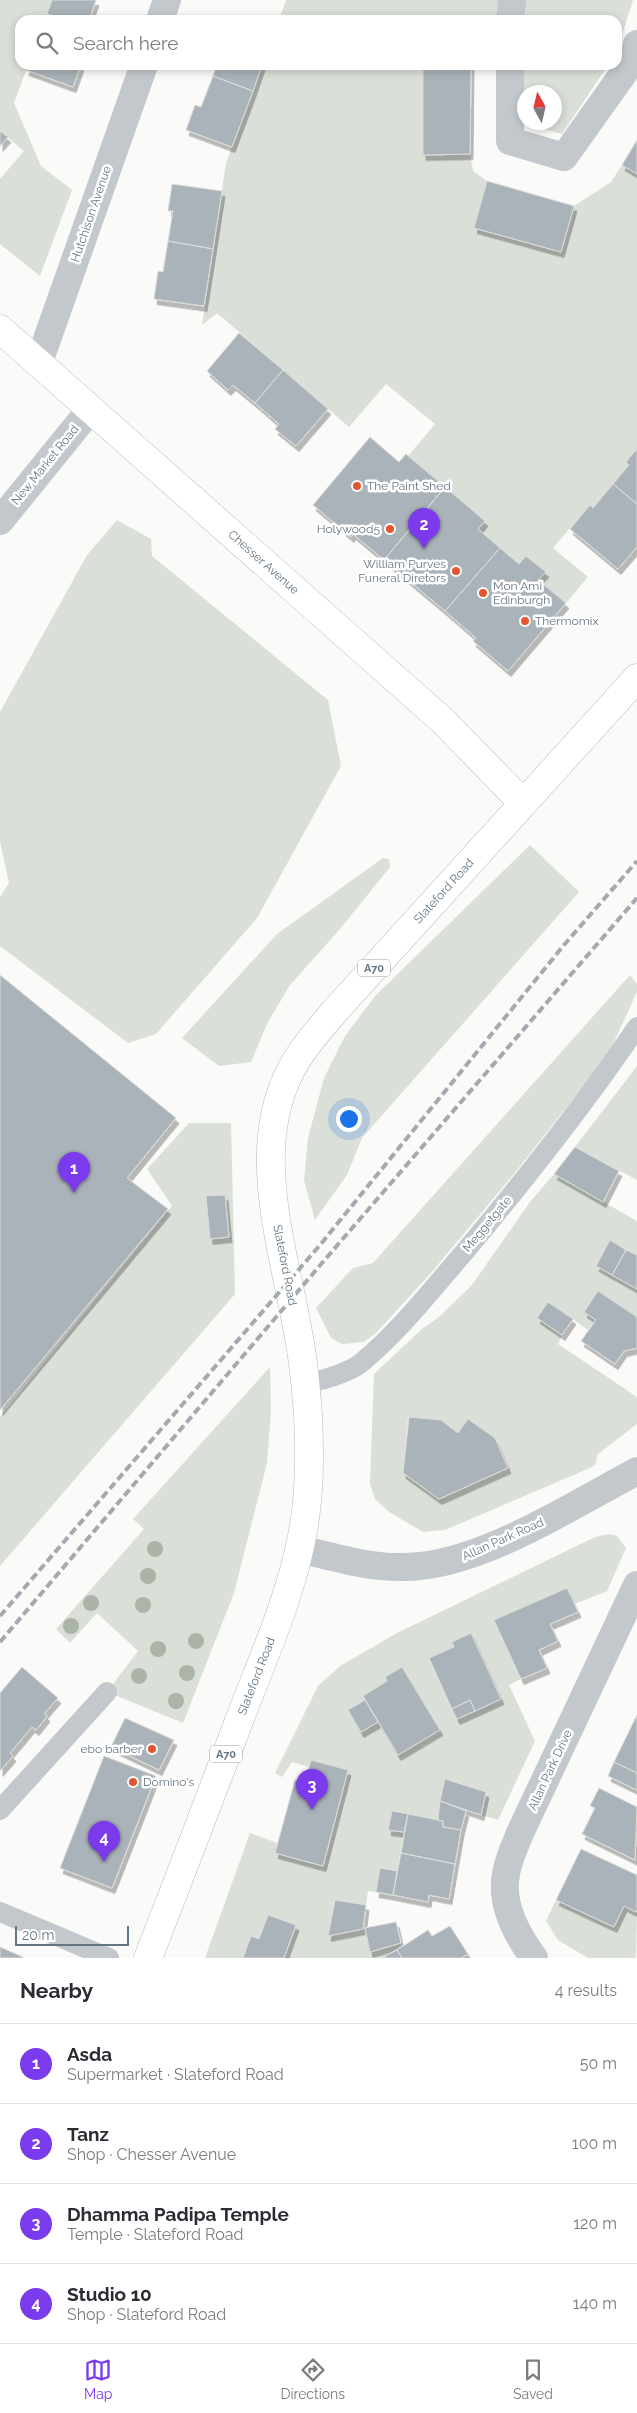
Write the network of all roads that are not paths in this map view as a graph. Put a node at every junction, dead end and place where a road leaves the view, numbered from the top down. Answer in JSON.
{"nodes":[{"id":1,"x":167,"y":0,"type":"edge"},
{"id":2,"x":512,"y":0,"type":"edge"},
{"id":3,"x":162,"y":15,"type":"edge"},
{"id":4,"x":510,"y":15,"type":"edge"},
{"id":5,"x":637,"y":44,"type":"edge"},
{"id":6,"x":142,"y":70,"type":"edge"},
{"id":7,"x":510,"y":70,"type":"edge"},
{"id":8,"x":0,"y":329,"type":"edge"},
{"id":9,"x":39,"y":362,"type":"junction"},
{"id":10,"x":90,"y":410,"type":"junction"},
{"id":11,"x":0,"y":521,"type":"edge"},
{"id":12,"x":637,"y":678,"type":"edge"},
{"id":13,"x":522,"y":802,"type":"junction"},
{"id":14,"x":637,"y":1026,"type":"edge"},
{"id":15,"x":305,"y":1383,"type":"junction"},
{"id":16,"x":637,"y":1471,"type":"edge"},
{"id":17,"x":299,"y":1549,"type":"junction"},
{"id":18,"x":637,"y":1585,"type":"edge"},
{"id":19,"x":107,"y":1692,"type":"dead end"},
{"id":20,"x":0,"y":1810,"type":"edge"},
{"id":21,"x":0,"y":1912,"type":"edge"},
{"id":22,"x":109,"y":1958,"type":"edge"},
{"id":23,"x":148,"y":1958,"type":"edge"},
{"id":24,"x":534,"y":1958,"type":"edge"}],
"edges":[{"from":1,"to":3,"type":"street"},
{"from":2,"to":4,"type":"street"},
{"from":5,"to":7,"type":"street"},
{"from":6,"to":9,"type":"street","name":"Hutchison Avenue"},
{"from":8,"to":9,"type":"main road","name":"Chesser Avenue"},
{"from":9,"to":10,"type":"main road","name":"Chesser Avenue"},
{"from":10,"to":11,"type":"street","name":"New Market Road"},
{"from":10,"to":13,"type":"main road","name":"Chesser Avenue"},
{"from":12,"to":13,"type":"main road","name":"Slateford Road","number":"A70"},
{"from":13,"to":15,"type":"main road","name":"Slateford Road","number":"A70"},
{"from":14,"to":15,"type":"lane","name":"Meggetgate"},
{"from":15,"to":17,"type":"main road","name":"Slateford Road","number":"A70"},
{"from":16,"to":17,"type":"street","name":"Allan Park Road"},
{"from":17,"to":23,"type":"main road","name":"Slateford Road","number":"A70"},
{"from":18,"to":24,"type":"street","name":"Allan Park Drive"},
{"from":19,"to":20,"type":"lane"},
{"from":21,"to":22,"type":"lane"}]}
